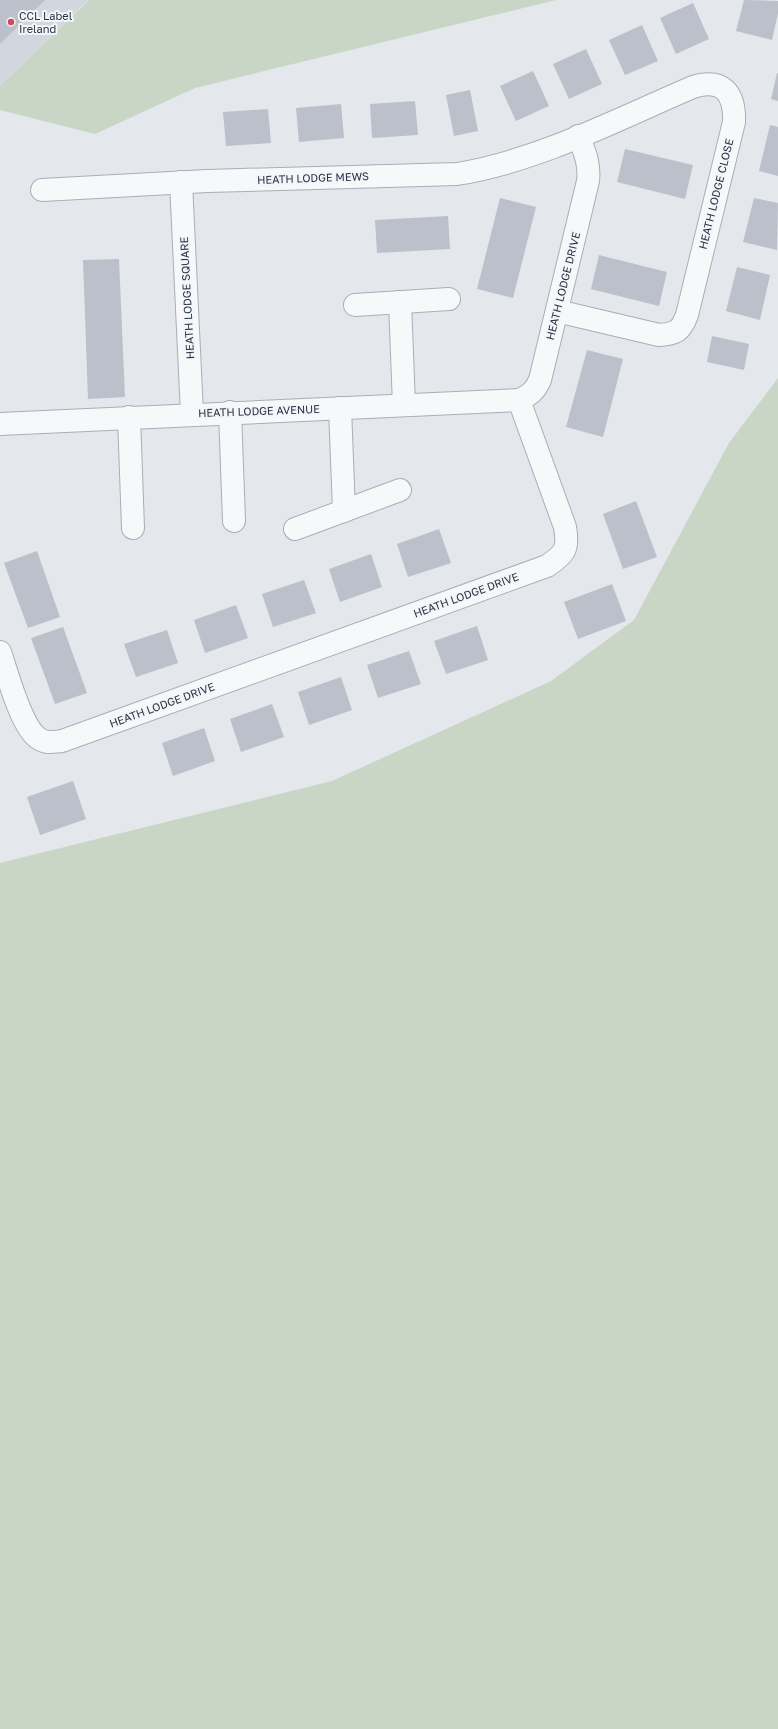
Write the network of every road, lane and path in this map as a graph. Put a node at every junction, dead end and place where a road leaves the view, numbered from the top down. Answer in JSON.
{"nodes":[{"id":1,"x":578,"y":136,"type":"junction"},
{"id":2,"x":181,"y":182,"type":"junction"},
{"id":3,"x":42,"y":190,"type":"dead end"},
{"id":4,"x":449,"y":299,"type":"dead end"},
{"id":5,"x":400,"y":302,"type":"junction"},
{"id":6,"x":355,"y":305,"type":"dead end"},
{"id":7,"x":557,"y":311,"type":"junction"},
{"id":8,"x":519,"y":400,"type":"junction"},
{"id":9,"x":404,"y":405,"type":"junction"},
{"id":10,"x":340,"y":408,"type":"junction"},
{"id":11,"x":230,"y":412,"type":"junction"},
{"id":12,"x":192,"y":414,"type":"junction"},
{"id":13,"x":129,"y":417,"type":"junction"},
{"id":14,"x":0,"y":424,"type":"edge"},
{"id":15,"x":400,"y":490,"type":"dead end"},
{"id":16,"x":344,"y":511,"type":"junction"},
{"id":17,"x":234,"y":521,"type":"dead end"},
{"id":18,"x":133,"y":528,"type":"dead end"},
{"id":19,"x":295,"y":529,"type":"dead end"},
{"id":20,"x":0,"y":652,"type":"edge"}],
"edges":[{"from":1,"to":2,"type":"street","name":"HEATH LODGE MEWS"},
{"from":1,"to":7,"type":"street","name":"HEATH LODGE DRIVE"},
{"from":1,"to":7,"type":"street","name":"HEATH LODGE CLOSE"},
{"from":2,"to":3,"type":"street","name":"HEATH LODGE MEWS"},
{"from":2,"to":12,"type":"street","name":"HEATH LODGE SQUARE"},
{"from":4,"to":5,"type":"street"},
{"from":5,"to":6,"type":"street"},
{"from":5,"to":9,"type":"street"},
{"from":7,"to":8,"type":"street","name":"HEATH LODGE DRIVE"},
{"from":8,"to":9,"type":"street","name":"HEATH LODGE AVENUE"},
{"from":8,"to":20,"type":"street","name":"HEATH LODGE DRIVE"},
{"from":9,"to":10,"type":"street","name":"HEATH LODGE AVENUE"},
{"from":10,"to":11,"type":"street","name":"HEATH LODGE AVENUE"},
{"from":10,"to":16,"type":"street"},
{"from":11,"to":12,"type":"street","name":"HEATH LODGE AVENUE"},
{"from":11,"to":17,"type":"street"},
{"from":12,"to":13,"type":"street","name":"HEATH LODGE AVENUE"},
{"from":13,"to":14,"type":"street","name":"HEATH LODGE AVENUE"},
{"from":13,"to":18,"type":"street"},
{"from":15,"to":16,"type":"street"},
{"from":16,"to":19,"type":"street"}]}
